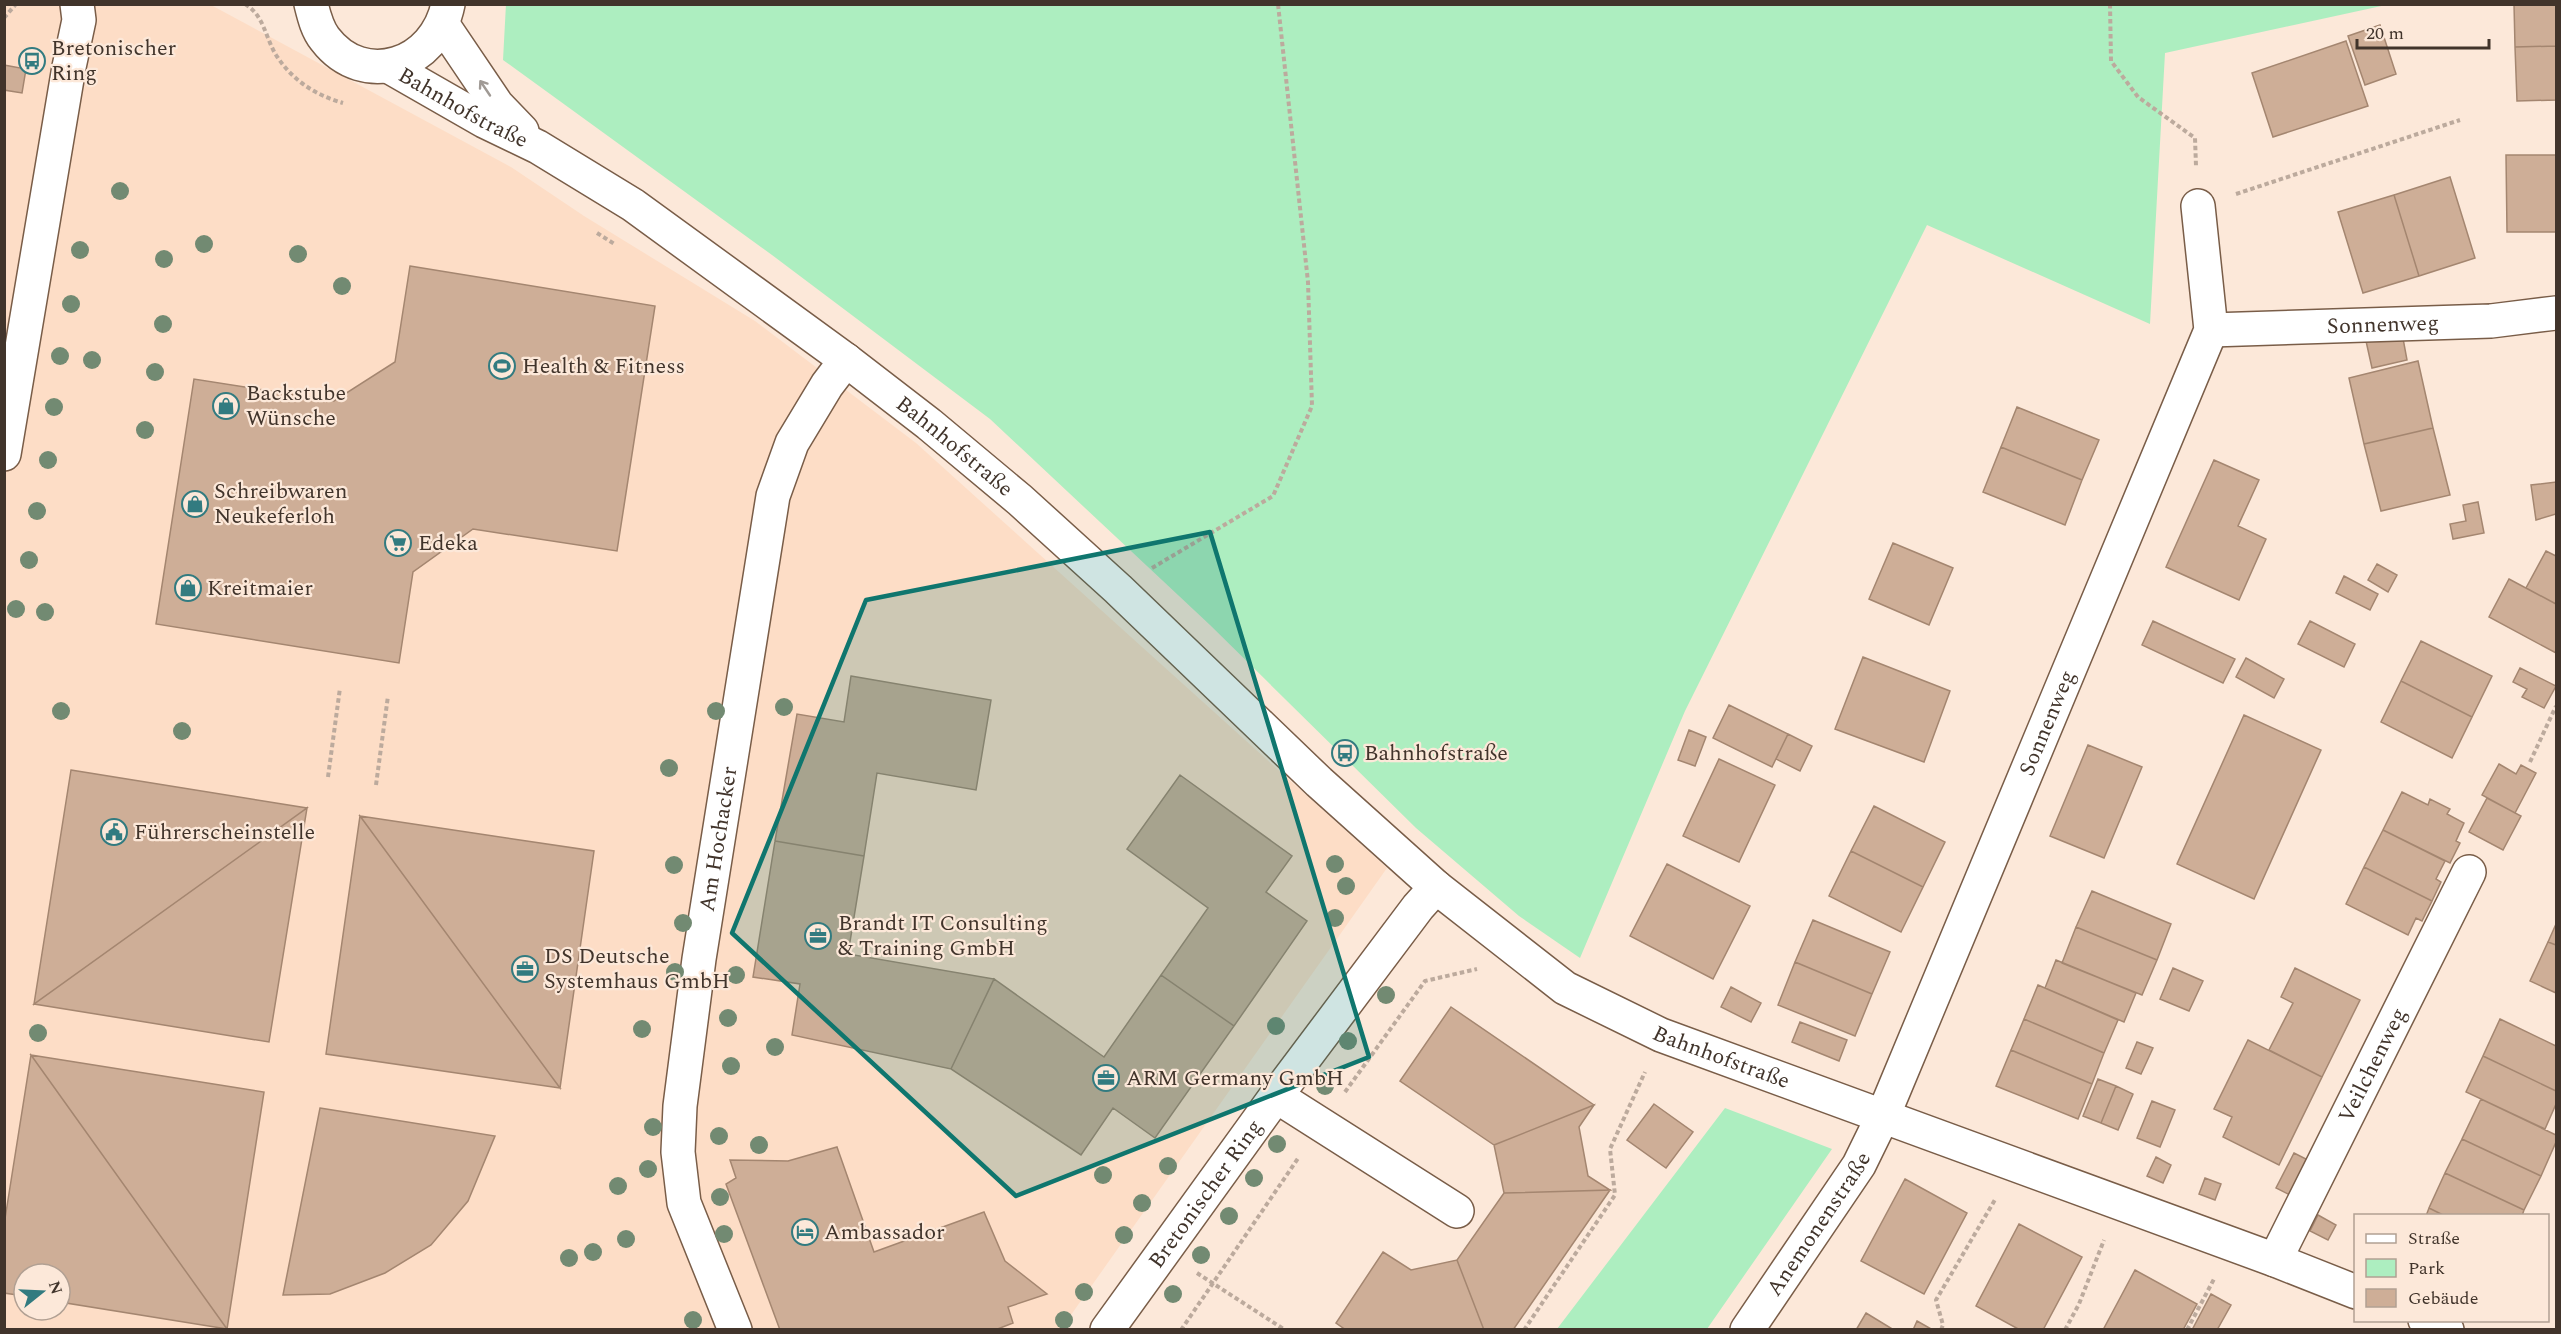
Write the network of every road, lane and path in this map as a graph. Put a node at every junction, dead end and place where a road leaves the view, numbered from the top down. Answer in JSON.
{"nodes":[{"id":1,"x":15,"y":4,"type":"edge"},
{"id":2,"x":245,"y":4,"type":"edge"},
{"id":3,"x":1278,"y":4,"type":"edge"},
{"id":4,"x":2110,"y":4,"type":"edge"},
{"id":5,"x":82,"y":10,"type":"edge"},
{"id":6,"x":308,"y":10,"type":"edge"},
{"id":7,"x":446,"y":15,"type":"edge"},
{"id":8,"x":4,"y":18,"type":"edge"},
{"id":9,"x":388,"y":66,"type":"junction"},
{"id":10,"x":352,"y":105,"type":"dead end"},
{"id":11,"x":2460,"y":120,"type":"dead end"},
{"id":12,"x":538,"y":147,"type":"junction"},
{"id":13,"x":2199,"y":206,"type":"junction"},
{"id":14,"x":588,"y":227,"type":"dead end"},
{"id":15,"x":618,"y":247,"type":"dead end"},
{"id":16,"x":2556,"y":313,"type":"edge"},
{"id":17,"x":2211,"y":330,"type":"junction"},
{"id":18,"x":846,"y":360,"type":"junction"},
{"id":19,"x":4,"y":454,"type":"edge"},
{"id":20,"x":1118,"y":589,"type":"junction"},
{"id":21,"x":340,"y":688,"type":"dead end"},
{"id":22,"x":388,"y":696,"type":"dead end"},
{"id":23,"x":2556,"y":706,"type":"edge"},
{"id":24,"x":2530,"y":762,"type":"dead end"},
{"id":25,"x":328,"y":777,"type":"dead end"},
{"id":26,"x":376,"y":785,"type":"dead end"},
{"id":27,"x":2469,"y":872,"type":"dead end"},
{"id":28,"x":1436,"y":887,"type":"junction"},
{"id":29,"x":1486,"y":968,"type":"dead end"},
{"id":30,"x":1661,"y":1035,"type":"junction"},
{"id":31,"x":1276,"y":1096,"type":"junction"},
{"id":32,"x":1883,"y":1116,"type":"junction"},
{"id":33,"x":1321,"y":1125,"type":"junction"},
{"id":34,"x":1999,"y":1192,"type":"dead end"},
{"id":35,"x":2119,"y":1203,"type":"junction"},
{"id":36,"x":1457,"y":1211,"type":"dead end"},
{"id":37,"x":2234,"y":1244,"type":"junction"},
{"id":38,"x":1163,"y":1252,"type":"junction"},
{"id":39,"x":2276,"y":1260,"type":"junction"},
{"id":40,"x":1211,"y":1282,"type":"junction"},
{"id":41,"x":2354,"y":1292,"type":"edge"},
{"id":42,"x":2430,"y":1322,"type":"edge"},
{"id":43,"x":735,"y":1329,"type":"edge"},
{"id":44,"x":1107,"y":1329,"type":"edge"},
{"id":45,"x":1180,"y":1329,"type":"edge"},
{"id":46,"x":1285,"y":1329,"type":"edge"},
{"id":47,"x":1524,"y":1329,"type":"edge"},
{"id":48,"x":1747,"y":1329,"type":"edge"},
{"id":49,"x":1941,"y":1329,"type":"edge"},
{"id":50,"x":2065,"y":1329,"type":"edge"},
{"id":51,"x":2187,"y":1329,"type":"edge"},
{"id":52,"x":2447,"y":1329,"type":"edge"}],
"edges":[{"from":1,"to":8,"type":"path"},
{"from":2,"to":10,"type":"path"},
{"from":3,"to":20,"type":"path"},
{"from":4,"to":13,"type":"path"},
{"from":5,"to":19,"type":"street"},
{"from":6,"to":9,"type":"street","name":"Bahnhofstraße"},
{"from":7,"to":9,"type":"street","name":"Bahnhofstraße"},
{"from":12,"to":7,"type":"street","name":"Bahnhofstraße","one_way":true},
{"from":9,"to":12,"type":"street","name":"Bahnhofstraße"},
{"from":11,"to":13,"type":"path"},
{"from":12,"to":18,"type":"street","name":"Bahnhofstraße"},
{"from":13,"to":17,"type":"street","name":"Sonnenweg"},
{"from":14,"to":15,"type":"path"},
{"from":16,"to":17,"type":"street","name":"Sonnenweg"},
{"from":17,"to":32,"type":"street","name":"Sonnenweg"},
{"from":18,"to":20,"type":"street","name":"Bahnhofstraße"},
{"from":18,"to":43,"type":"street","name":"Am Hochacker"},
{"from":20,"to":28,"type":"street","name":"Bahnhofstraße"},
{"from":21,"to":25,"type":"path"},
{"from":22,"to":26,"type":"path"},
{"from":23,"to":24,"type":"path"},
{"from":27,"to":39,"type":"street","name":"Veilchenweg"},
{"from":28,"to":30,"type":"street","name":"Bahnhofstraße"},
{"from":28,"to":31,"type":"street","name":"Bretonischer Ring"},
{"from":29,"to":33,"type":"path"},
{"from":30,"to":32,"type":"street","name":"Bahnhofstraße"},
{"from":30,"to":47,"type":"path"},
{"from":31,"to":33,"type":"street"},
{"from":31,"to":38,"type":"street","name":"Bretonischer Ring"},
{"from":32,"to":35,"type":"street"},
{"from":32,"to":48,"type":"street","name":"Anemonenstraße"},
{"from":33,"to":36,"type":"street"},
{"from":33,"to":40,"type":"path"},
{"from":34,"to":49,"type":"path"},
{"from":35,"to":37,"type":"street"},
{"from":35,"to":50,"type":"path"},
{"from":37,"to":39,"type":"street"},
{"from":37,"to":51,"type":"path"},
{"from":38,"to":40,"type":"path"},
{"from":38,"to":44,"type":"street","name":"Bretonischer Ring"},
{"from":39,"to":41,"type":"street"},
{"from":40,"to":45,"type":"path"},
{"from":40,"to":46,"type":"path"},
{"from":42,"to":52,"type":"street"}]}
